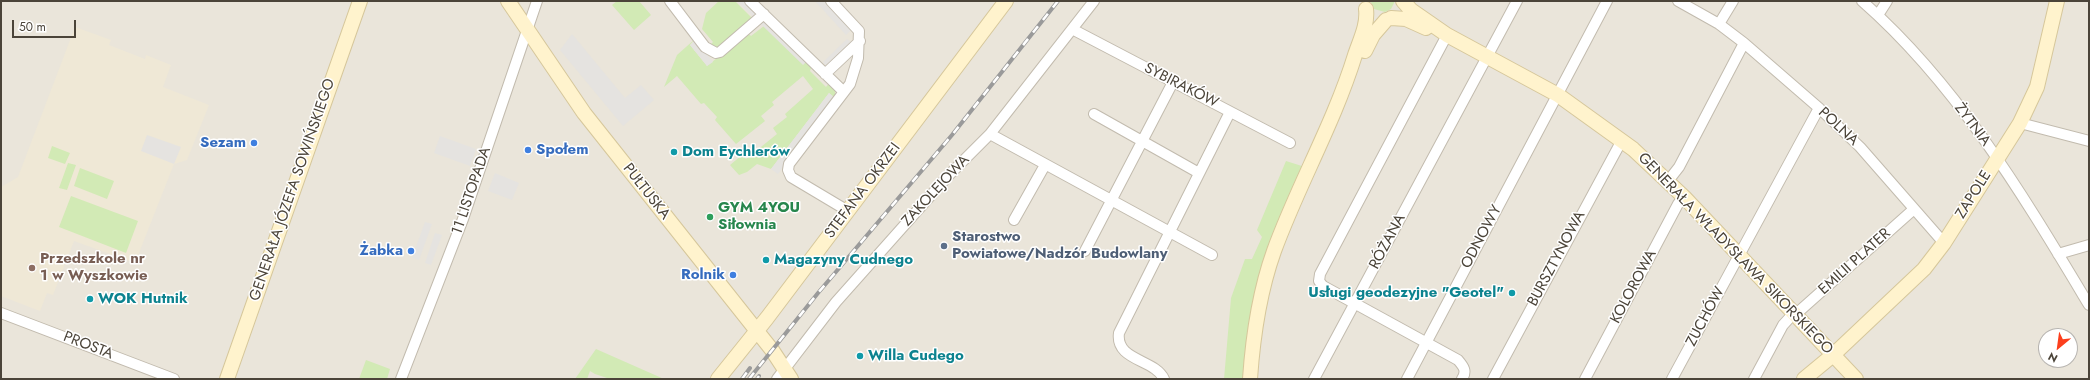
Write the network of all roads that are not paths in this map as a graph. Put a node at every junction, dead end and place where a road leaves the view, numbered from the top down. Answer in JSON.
{"nodes":[{"id":1,"x":360,"y":1,"type":"edge"},
{"id":2,"x":508,"y":1,"type":"edge"},
{"id":3,"x":537,"y":1,"type":"edge"},
{"id":4,"x":670,"y":1,"type":"edge"},
{"id":5,"x":750,"y":1,"type":"edge"},
{"id":6,"x":831,"y":1,"type":"edge"},
{"id":7,"x":1006,"y":1,"type":"edge"},
{"id":8,"x":1094,"y":1,"type":"edge"},
{"id":9,"x":1402,"y":1,"type":"edge"},
{"id":10,"x":1517,"y":1,"type":"edge"},
{"id":11,"x":1606,"y":1,"type":"edge"},
{"id":12,"x":1678,"y":1,"type":"edge"},
{"id":13,"x":1733,"y":1,"type":"edge"},
{"id":14,"x":1862,"y":1,"type":"edge"},
{"id":15,"x":1887,"y":1,"type":"edge"},
{"id":16,"x":2057,"y":1,"type":"edge"},
{"id":17,"x":1365,"y":5,"type":"edge"},
{"id":18,"x":764,"y":14,"type":"junction"},
{"id":19,"x":1878,"y":15,"type":"junction"},
{"id":20,"x":1389,"y":19,"type":"junction"},
{"id":21,"x":1719,"y":24,"type":"junction"},
{"id":22,"x":1072,"y":29,"type":"junction"},
{"id":23,"x":528,"y":31,"type":"junction"},
{"id":24,"x":1447,"y":35,"type":"junction"},
{"id":25,"x":860,"y":41,"type":"junction"},
{"id":26,"x":1744,"y":43,"type":"junction"},
{"id":27,"x":1487,"y":56,"type":"junction"},
{"id":28,"x":825,"y":74,"type":"junction"},
{"id":29,"x":1350,"y":75,"type":"junction"},
{"id":30,"x":1173,"y":82,"type":"junction"},
{"id":31,"x":844,"y":92,"type":"junction"},
{"id":32,"x":1558,"y":95,"type":"junction"},
{"id":33,"x":1819,"y":108,"type":"junction"},
{"id":34,"x":1230,"y":112,"type":"junction"},
{"id":35,"x":1094,"y":114,"type":"dead end"},
{"id":36,"x":2020,"y":123,"type":"junction"},
{"id":37,"x":990,"y":134,"type":"junction"},
{"id":38,"x":1622,"y":140,"type":"junction"},
{"id":39,"x":2089,"y":140,"type":"edge"},
{"id":40,"x":1142,"y":141,"type":"junction"},
{"id":41,"x":1290,"y":143,"type":"dead end"},
{"id":42,"x":1997,"y":158,"type":"junction"},
{"id":43,"x":1045,"y":165,"type":"junction"},
{"id":44,"x":1199,"y":173,"type":"junction"},
{"id":45,"x":1668,"y":181,"type":"junction"},
{"id":46,"x":1684,"y":197,"type":"junction"},
{"id":47,"x":1110,"y":201,"type":"junction"},
{"id":48,"x":1914,"y":210,"type":"junction"},
{"id":49,"x":848,"y":211,"type":"junction"},
{"id":50,"x":1014,"y":220,"type":"dead end"},
{"id":51,"x":1169,"y":232,"type":"junction"},
{"id":52,"x":1944,"y":243,"type":"junction"},
{"id":53,"x":2089,"y":245,"type":"edge"},
{"id":54,"x":1085,"y":251,"type":"dead end"},
{"id":55,"x":2058,"y":254,"type":"junction"},
{"id":56,"x":1212,"y":255,"type":"dead end"},
{"id":57,"x":1739,"y":255,"type":"junction"},
{"id":58,"x":1355,"y":304,"type":"junction"},
{"id":59,"x":2089,"y":305,"type":"edge"},
{"id":60,"x":1,"y":313,"type":"edge"},
{"id":61,"x":1795,"y":314,"type":"junction"},
{"id":62,"x":756,"y":331,"type":"junction"},
{"id":63,"x":1426,"y":343,"type":"junction"},
{"id":64,"x":1833,"y":355,"type":"junction"},
{"id":65,"x":784,"y":376,"type":"edge"},
{"id":66,"x":174,"y":379,"type":"edge"},
{"id":67,"x":227,"y":379,"type":"edge"},
{"id":68,"x":401,"y":379,"type":"edge"},
{"id":69,"x":718,"y":379,"type":"edge"},
{"id":70,"x":1164,"y":379,"type":"edge"},
{"id":71,"x":1250,"y":379,"type":"edge"},
{"id":72,"x":1314,"y":379,"type":"edge"},
{"id":73,"x":1407,"y":379,"type":"edge"},
{"id":74,"x":1462,"y":379,"type":"edge"},
{"id":75,"x":1493,"y":379,"type":"edge"},
{"id":76,"x":1585,"y":379,"type":"edge"},
{"id":77,"x":1672,"y":379,"type":"edge"},
{"id":78,"x":1754,"y":379,"type":"edge"},
{"id":79,"x":1804,"y":379,"type":"edge"},
{"id":80,"x":1856,"y":379,"type":"edge"}],
"edges":[{"from":1,"to":67,"type":"street","name":"GENERAŁA JÓZEFA SOWIŃSKIEGO"},
{"from":2,"to":23,"type":"street","name":"PUŁTUSKA"},
{"from":3,"to":23,"type":"street","name":"11 LISTOPADA"},
{"from":4,"to":18,"type":"street"},
{"from":5,"to":18,"type":"street"},
{"from":6,"to":25,"type":"street"},
{"from":7,"to":49,"type":"street","name":"STEFANA OKRZEI"},
{"from":8,"to":22,"type":"street","name":"ZAKOLEJOWA"},
{"from":9,"to":20,"type":"street"},
{"from":9,"to":24,"type":"street","name":"GENERAŁA WŁADYSŁAWA SIKORSKIEGO"},
{"from":10,"to":27,"type":"street","name":"RÓŻANA"},
{"from":11,"to":32,"type":"street","name":"ODNOWY"},
{"from":12,"to":21,"type":"street","name":"POLNA"},
{"from":13,"to":21,"type":"street"},
{"from":14,"to":19,"type":"street","name":"ŻYTNIA"},
{"from":15,"to":19,"type":"street"},
{"from":16,"to":36,"type":"street","name":"ZAPOLE"},
{"from":17,"to":20,"type":"street","name":"GENERAŁA WŁADYSŁAWA SIKORSKIEGO"},
{"from":17,"to":29,"type":"street"},
{"from":18,"to":28,"type":"street"},
{"from":19,"to":42,"type":"street","name":"ŻYTNIA"},
{"from":20,"to":24,"type":"street","name":"GENERAŁA WŁADYSŁAWA SIKORSKIEGO"},
{"from":20,"to":29,"type":"street"},
{"from":21,"to":26,"type":"street","name":"POLNA"},
{"from":22,"to":30,"type":"street","name":"SYBIRAKÓW"},
{"from":22,"to":37,"type":"street","name":"ZAKOLEJOWA"},
{"from":23,"to":62,"type":"street","name":"PUŁTUSKA"},
{"from":23,"to":68,"type":"street","name":"11 LISTOPADA"},
{"from":24,"to":27,"type":"street","name":"GENERAŁA WŁADYSŁAWA SIKORSKIEGO"},
{"from":24,"to":58,"type":"street"},
{"from":25,"to":28,"type":"street"},
{"from":25,"to":31,"type":"street"},
{"from":26,"to":33,"type":"street","name":"POLNA"},
{"from":26,"to":45,"type":"street"},
{"from":27,"to":32,"type":"street","name":"GENERAŁA WŁADYSŁAWA SIKORSKIEGO"},
{"from":27,"to":58,"type":"street","name":"RÓŻANA"},
{"from":28,"to":31,"type":"street"},
{"from":29,"to":71,"type":"street"},
{"from":30,"to":34,"type":"street","name":"SYBIRAKÓW"},
{"from":30,"to":40,"type":"street"},
{"from":31,"to":49,"type":"street"},
{"from":32,"to":38,"type":"street","name":"GENERAŁA WŁADYSŁAWA SIKORSKIEGO"},
{"from":32,"to":63,"type":"street","name":"ODNOWY"},
{"from":33,"to":48,"type":"street","name":"POLNA"},
{"from":33,"to":57,"type":"street","name":"ZUCHÓW"},
{"from":34,"to":41,"type":"street","name":"SYBIRAKÓW"},
{"from":34,"to":44,"type":"street"},
{"from":35,"to":40,"type":"street"},
{"from":36,"to":39,"type":"street"},
{"from":36,"to":42,"type":"street","name":"ZAPOLE"},
{"from":37,"to":43,"type":"street"},
{"from":37,"to":65,"type":"street","name":"ZAKOLEJOWA"},
{"from":38,"to":45,"type":"street","name":"GENERAŁA WŁADYSŁAWA SIKORSKIEGO"},
{"from":38,"to":75,"type":"street","name":"BURSZTYNOWA"},
{"from":40,"to":44,"type":"street"},
{"from":40,"to":47,"type":"street"},
{"from":42,"to":52,"type":"street","name":"ZAPOLE"},
{"from":42,"to":55,"type":"street","name":"ŻYTNIA"},
{"from":43,"to":47,"type":"street"},
{"from":43,"to":50,"type":"street"},
{"from":44,"to":51,"type":"street"},
{"from":45,"to":46,"type":"street","name":"GENERAŁA WŁADYSŁAWA SIKORSKIEGO"},
{"from":46,"to":57,"type":"street","name":"GENERAŁA WŁADYSŁAWA SIKORSKIEGO"},
{"from":46,"to":76,"type":"street","name":"KOLOROWA"},
{"from":47,"to":51,"type":"street"},
{"from":47,"to":54,"type":"street"},
{"from":48,"to":52,"type":"street","name":"POLNA"},
{"from":48,"to":61,"type":"street","name":"EMILII PLATER"},
{"from":49,"to":62,"type":"street","name":"STEFANA OKRZEI"},
{"from":51,"to":56,"type":"street"},
{"from":51,"to":70,"type":"street"},
{"from":52,"to":64,"type":"street","name":"ZAPOLE"},
{"from":53,"to":55,"type":"street"},
{"from":55,"to":59,"type":"street","name":"ŻYTNIA"},
{"from":57,"to":61,"type":"street","name":"GENERAŁA WŁADYSŁAWA SIKORSKIEGO"},
{"from":57,"to":77,"type":"street","name":"ZUCHÓW"},
{"from":58,"to":63,"type":"street"},
{"from":58,"to":72,"type":"street","name":"RÓŻANA"},
{"from":60,"to":66,"type":"street","name":"PROSTA"},
{"from":61,"to":64,"type":"street","name":"GENERAŁA WŁADYSŁAWA SIKORSKIEGO"},
{"from":61,"to":78,"type":"street","name":"EMILII PLATER"},
{"from":62,"to":65,"type":"street","name":"PUŁTUSKA"},
{"from":62,"to":69,"type":"street","name":"STEFANA OKRZEI"},
{"from":63,"to":73,"type":"street","name":"ODNOWY"},
{"from":63,"to":74,"type":"street"},
{"from":64,"to":79,"type":"street","name":"ZAPOLE"},
{"from":64,"to":80,"type":"street","name":"GENERAŁA WŁADYSŁAWA SIKORSKIEGO"}]}
